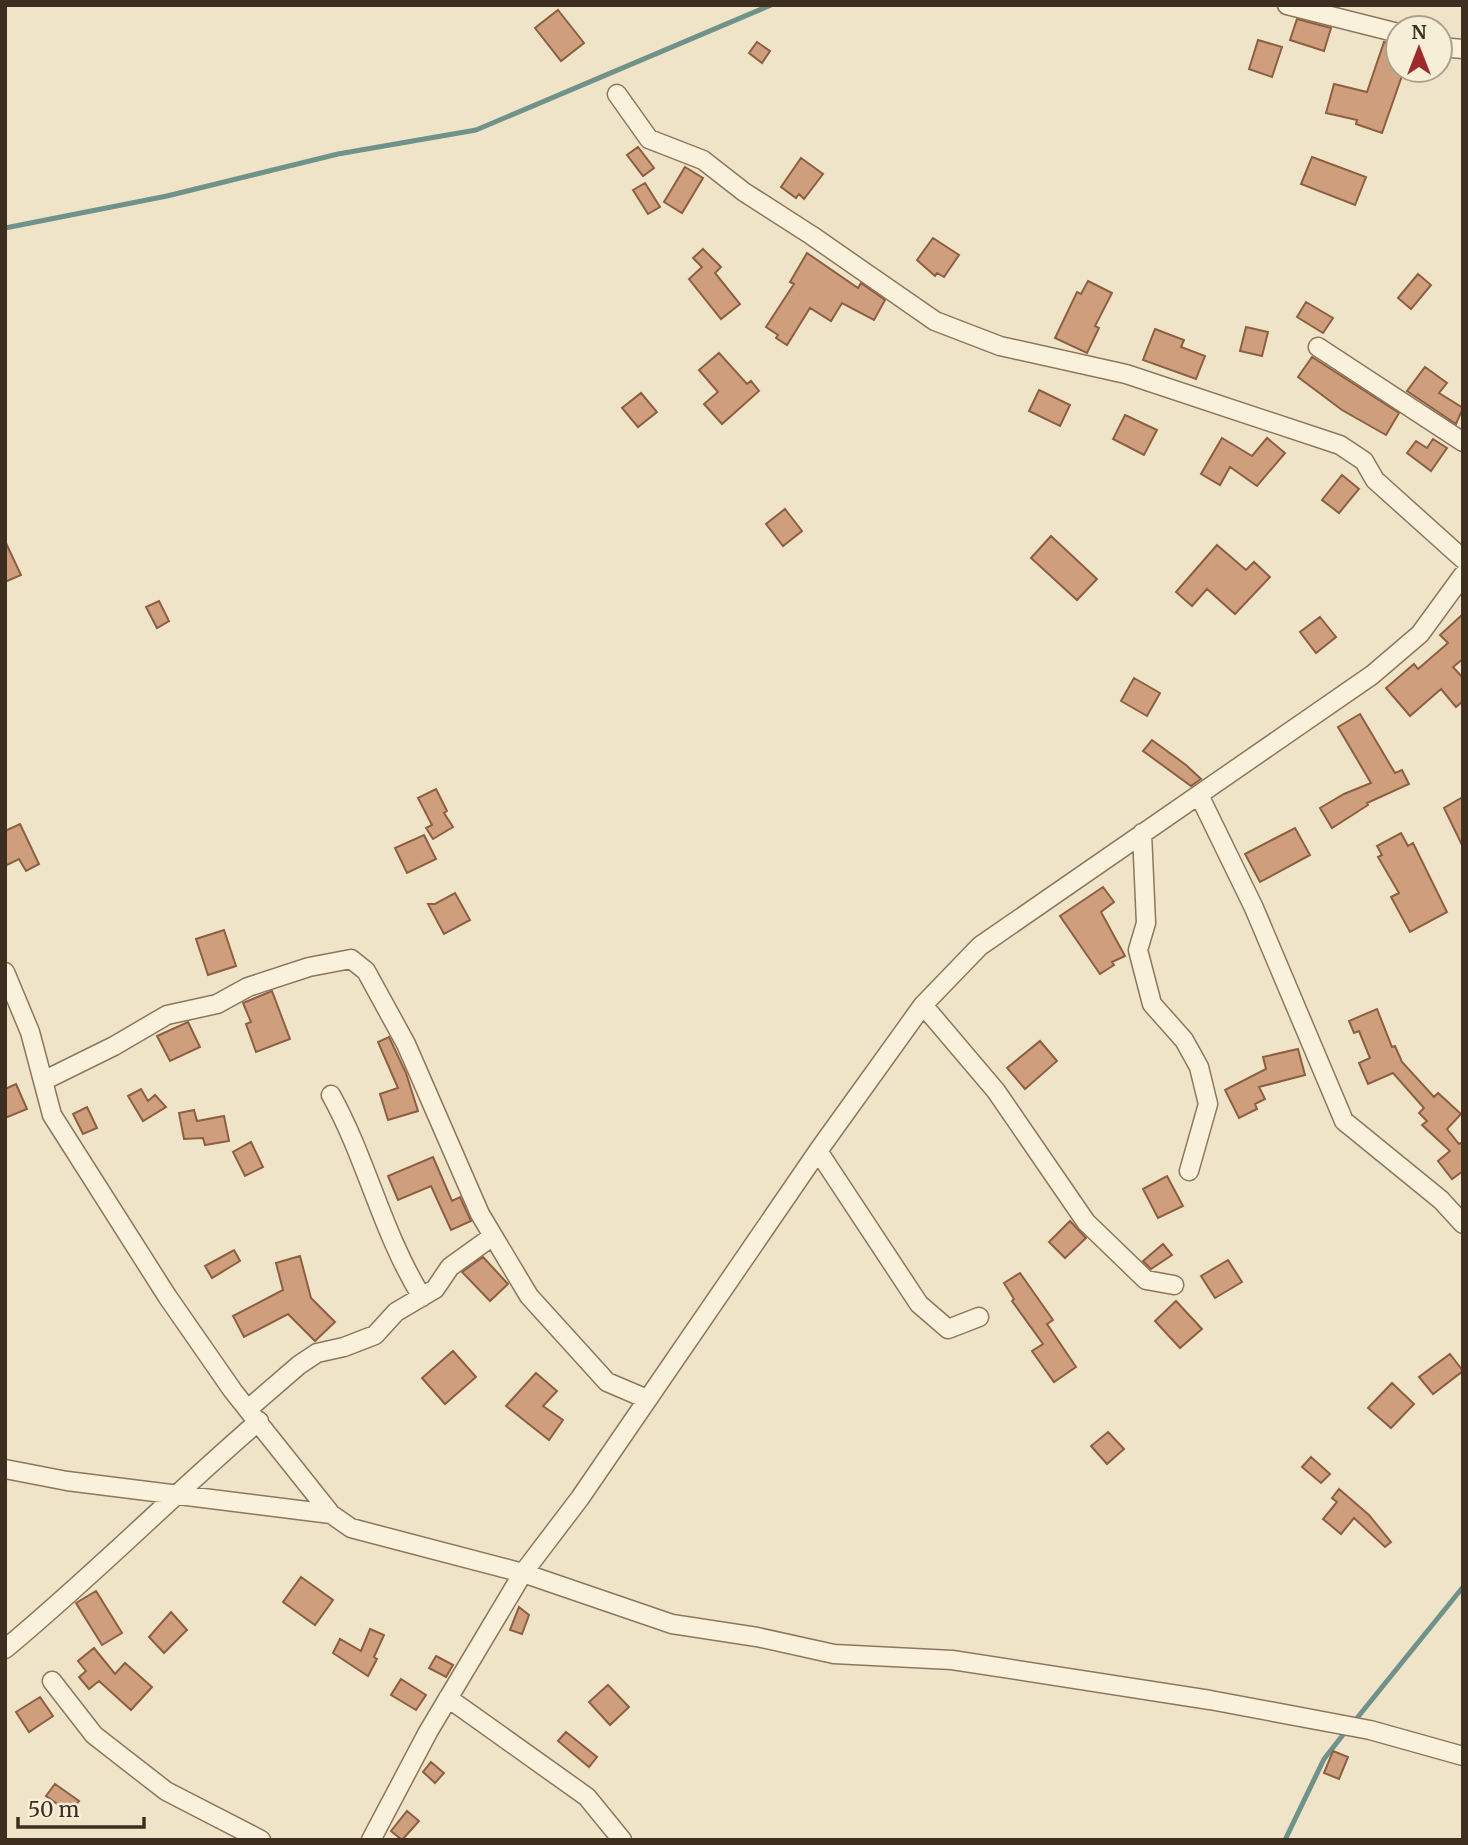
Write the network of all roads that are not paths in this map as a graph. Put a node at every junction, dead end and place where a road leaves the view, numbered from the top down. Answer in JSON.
{"nodes":[{"id":1,"x":1287,"y":5,"type":"edge"},
{"id":2,"x":1384,"y":29,"type":"edge"},
{"id":3,"x":617,"y":94,"type":"dead end"},
{"id":4,"x":1318,"y":347,"type":"dead end"},
{"id":5,"x":1463,"y":442,"type":"edge"},
{"id":6,"x":1463,"y":559,"type":"edge"},
{"id":7,"x":1463,"y":575,"type":"edge"},
{"id":8,"x":1199,"y":795,"type":"junction"},
{"id":9,"x":1142,"y":833,"type":"junction"},
{"id":10,"x":5,"y":972,"type":"edge"},
{"id":11,"x":923,"y":1005,"type":"junction"},
{"id":12,"x":43,"y":1081,"type":"junction"},
{"id":13,"x":331,"y":1095,"type":"dead end"},
{"id":14,"x":818,"y":1151,"type":"junction"},
{"id":15,"x":1189,"y":1171,"type":"dead end"},
{"id":16,"x":1463,"y":1224,"type":"edge"},
{"id":17,"x":493,"y":1236,"type":"junction"},
{"id":18,"x":1174,"y":1285,"type":"dead end"},
{"id":19,"x":422,"y":1297,"type":"junction"},
{"id":20,"x":979,"y":1317,"type":"dead end"},
{"id":21,"x":647,"y":1399,"type":"junction"},
{"id":22,"x":254,"y":1415,"type":"junction"},
{"id":23,"x":5,"y":1469,"type":"edge"},
{"id":24,"x":174,"y":1494,"type":"junction"},
{"id":25,"x":331,"y":1514,"type":"junction"},
{"id":26,"x":523,"y":1573,"type":"junction"},
{"id":27,"x":5,"y":1649,"type":"edge"},
{"id":28,"x":52,"y":1681,"type":"dead end"},
{"id":29,"x":448,"y":1699,"type":"junction"},
{"id":30,"x":1463,"y":1756,"type":"edge"},
{"id":31,"x":261,"y":1840,"type":"edge"},
{"id":32,"x":371,"y":1840,"type":"edge"},
{"id":33,"x":622,"y":1840,"type":"edge"}],
"edges":[{"from":1,"to":2,"type":"street"},
{"from":3,"to":6,"type":"street"},
{"from":4,"to":5,"type":"street"},
{"from":7,"to":8,"type":"street"},
{"from":8,"to":9,"type":"street"},
{"from":8,"to":16,"type":"street"},
{"from":9,"to":11,"type":"street"},
{"from":9,"to":15,"type":"street"},
{"from":10,"to":12,"type":"street"},
{"from":11,"to":14,"type":"street"},
{"from":11,"to":18,"type":"street"},
{"from":12,"to":17,"type":"street"},
{"from":12,"to":22,"type":"street"},
{"from":13,"to":19,"type":"street"},
{"from":14,"to":20,"type":"street"},
{"from":14,"to":21,"type":"street"},
{"from":17,"to":19,"type":"street"},
{"from":17,"to":21,"type":"street"},
{"from":19,"to":22,"type":"street"},
{"from":21,"to":26,"type":"street"},
{"from":22,"to":24,"type":"street"},
{"from":22,"to":25,"type":"street"},
{"from":23,"to":24,"type":"street"},
{"from":24,"to":25,"type":"street"},
{"from":24,"to":27,"type":"street"},
{"from":25,"to":26,"type":"street"},
{"from":26,"to":29,"type":"street"},
{"from":26,"to":30,"type":"street"},
{"from":28,"to":31,"type":"street"},
{"from":29,"to":32,"type":"street"},
{"from":29,"to":33,"type":"street"}]}
